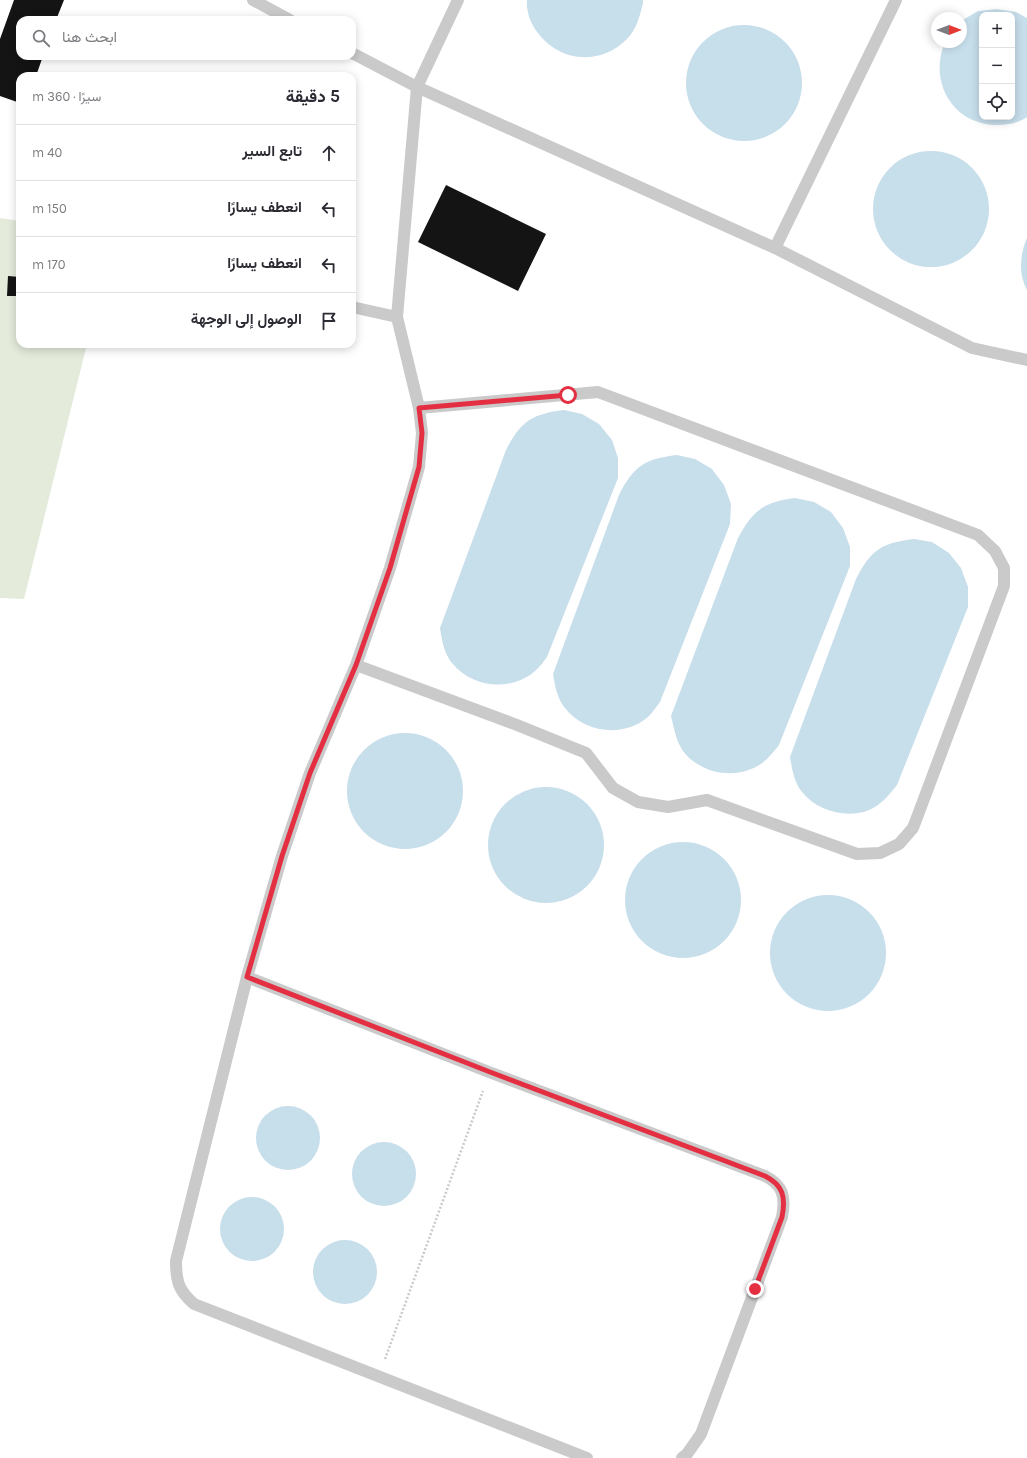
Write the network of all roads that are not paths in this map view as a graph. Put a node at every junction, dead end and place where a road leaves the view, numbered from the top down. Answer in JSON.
{"nodes":[{"id":1,"x":252,"y":0,"type":"edge"},
{"id":2,"x":458,"y":0,"type":"edge"},
{"id":3,"x":896,"y":0,"type":"edge"},
{"id":4,"x":282,"y":16,"type":"edge"},
{"id":5,"x":356,"y":55,"type":"edge"},
{"id":6,"x":417,"y":88,"type":"junction"},
{"id":7,"x":775,"y":248,"type":"junction"},
{"id":8,"x":356,"y":308,"type":"edge"},
{"id":9,"x":397,"y":317,"type":"junction"},
{"id":10,"x":1027,"y":360,"type":"edge"},
{"id":11,"x":419,"y":408,"type":"junction"},
{"id":12,"x":356,"y":665,"type":"junction"},
{"id":13,"x":247,"y":977,"type":"junction"},
{"id":14,"x":587,"y":1458,"type":"edge"},
{"id":15,"x":682,"y":1458,"type":"edge"}],
"edges":[{"from":1,"to":4,"type":"lane"},
{"from":2,"to":6,"type":"lane"},
{"from":3,"to":7,"type":"lane"},
{"from":5,"to":6,"type":"lane"},
{"from":6,"to":7,"type":"lane"},
{"from":6,"to":9,"type":"lane"},
{"from":7,"to":10,"type":"lane"},
{"from":8,"to":9,"type":"lane"},
{"from":9,"to":11,"type":"lane"},
{"from":11,"to":12,"type":"lane"},
{"from":11,"to":12,"type":"lane"},
{"from":12,"to":13,"type":"lane"},
{"from":13,"to":14,"type":"lane"},
{"from":13,"to":15,"type":"lane"}]}
